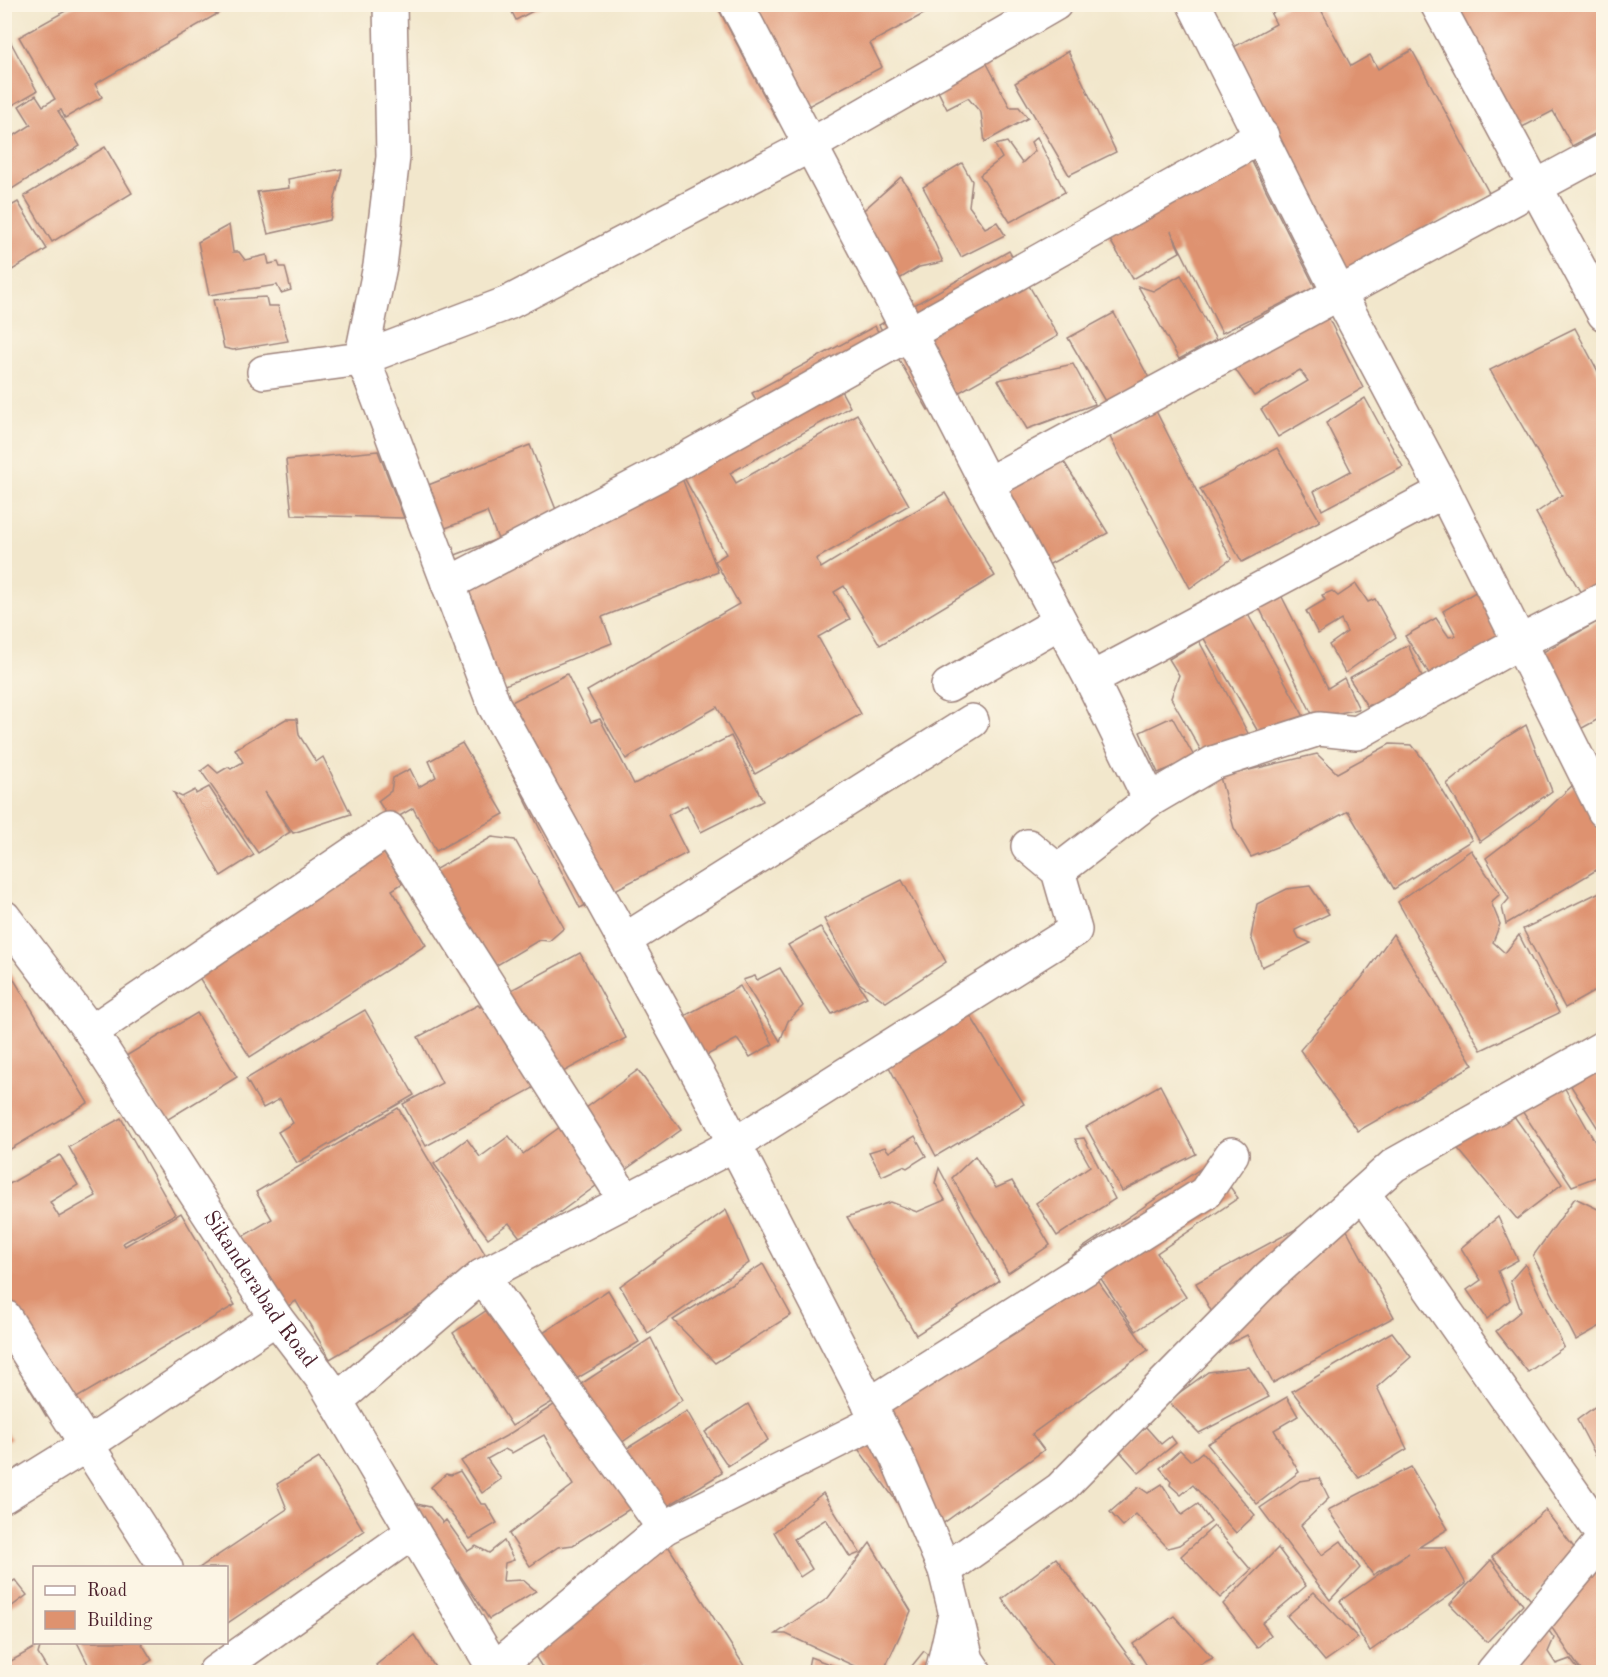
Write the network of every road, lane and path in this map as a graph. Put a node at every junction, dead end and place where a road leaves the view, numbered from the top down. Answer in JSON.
{"nodes":[{"id":1,"x":390,"y":4,"type":"edge"},
{"id":2,"x":736,"y":4,"type":"edge"},
{"id":3,"x":1055,"y":4,"type":"edge"},
{"id":4,"x":1194,"y":4,"type":"edge"},
{"id":5,"x":1437,"y":4,"type":"edge"},
{"id":6,"x":1262,"y":136,"type":"junction"},
{"id":7,"x":811,"y":145,"type":"junction"},
{"id":8,"x":1604,"y":150,"type":"edge"},
{"id":9,"x":1536,"y":187,"type":"junction"},
{"id":10,"x":1339,"y":293,"type":"junction"},
{"id":11,"x":1604,"y":314,"type":"edge"},
{"id":12,"x":910,"y":334,"type":"junction"},
{"id":13,"x":361,"y":359,"type":"junction"},
{"id":14,"x":264,"y":372,"type":"dead end"},
{"id":15,"x":987,"y":484,"type":"junction"},
{"id":16,"x":1444,"y":491,"type":"junction"},
{"id":17,"x":448,"y":584,"type":"junction"},
{"id":18,"x":1604,"y":599,"type":"edge"},
{"id":19,"x":1060,"y":622,"type":"junction"},
{"id":20,"x":1518,"y":642,"type":"junction"},
{"id":21,"x":1091,"y":679,"type":"junction"},
{"id":22,"x":948,"y":686,"type":"dead end"},
{"id":23,"x":972,"y":722,"type":"dead end"},
{"id":24,"x":1150,"y":800,"type":"junction"},
{"id":25,"x":1604,"y":811,"type":"edge"},
{"id":26,"x":1028,"y":846,"type":"dead end"},
{"id":27,"x":1058,"y":871,"type":"junction"},
{"id":28,"x":4,"y":917,"type":"edge"},
{"id":29,"x":624,"y":940,"type":"junction"},
{"id":30,"x":91,"y":1032,"type":"junction"},
{"id":31,"x":1604,"y":1047,"type":"edge"},
{"id":32,"x":735,"y":1144,"type":"junction"},
{"id":33,"x":1232,"y":1154,"type":"dead end"},
{"id":34,"x":1363,"y":1193,"type":"junction"},
{"id":35,"x":626,"y":1201,"type":"junction"},
{"id":36,"x":482,"y":1276,"type":"junction"},
{"id":37,"x":4,"y":1316,"type":"edge"},
{"id":38,"x":276,"y":1318,"type":"junction"},
{"id":39,"x":336,"y":1401,"type":"junction"},
{"id":40,"x":873,"y":1412,"type":"junction"},
{"id":41,"x":88,"y":1444,"type":"junction"},
{"id":42,"x":4,"y":1496,"type":"edge"},
{"id":43,"x":664,"y":1528,"type":"junction"},
{"id":44,"x":413,"y":1532,"type":"junction"},
{"id":45,"x":1604,"y":1537,"type":"edge"},
{"id":46,"x":165,"y":1566,"type":"edge"},
{"id":47,"x":945,"y":1570,"type":"junction"},
{"id":48,"x":955,"y":1615,"type":"junction"},
{"id":49,"x":222,"y":1663,"type":"edge"},
{"id":50,"x":495,"y":1671,"type":"edge"},
{"id":51,"x":942,"y":1672,"type":"edge"},
{"id":52,"x":975,"y":1672,"type":"edge"},
{"id":53,"x":1493,"y":1672,"type":"edge"}],
"edges":[{"from":1,"to":13,"type":"street"},
{"from":2,"to":7,"type":"street"},
{"from":3,"to":7,"type":"street"},
{"from":4,"to":6,"type":"street"},
{"from":5,"to":9,"type":"street"},
{"from":6,"to":10,"type":"street"},
{"from":6,"to":12,"type":"street"},
{"from":7,"to":12,"type":"street"},
{"from":7,"to":13,"type":"street"},
{"from":8,"to":9,"type":"street"},
{"from":9,"to":10,"type":"street"},
{"from":9,"to":11,"type":"street"},
{"from":10,"to":15,"type":"street"},
{"from":10,"to":16,"type":"street"},
{"from":12,"to":15,"type":"street"},
{"from":12,"to":17,"type":"street"},
{"from":13,"to":14,"type":"street"},
{"from":13,"to":17,"type":"street"},
{"from":15,"to":19,"type":"street"},
{"from":16,"to":20,"type":"street"},
{"from":16,"to":21,"type":"street"},
{"from":17,"to":29,"type":"street"},
{"from":18,"to":20,"type":"street"},
{"from":19,"to":21,"type":"street"},
{"from":19,"to":22,"type":"street"},
{"from":20,"to":24,"type":"street"},
{"from":20,"to":25,"type":"street"},
{"from":21,"to":24,"type":"street"},
{"from":23,"to":29,"type":"street"},
{"from":24,"to":27,"type":"street"},
{"from":26,"to":27,"type":"street"},
{"from":27,"to":32,"type":"street"},
{"from":28,"to":30,"type":"street","name":"Sikanderabad Road"},
{"from":29,"to":32,"type":"street"},
{"from":30,"to":35,"type":"street"},
{"from":30,"to":38,"type":"street","name":"Sikanderabad Road"},
{"from":31,"to":34,"type":"street"},
{"from":32,"to":35,"type":"street"},
{"from":32,"to":40,"type":"street"},
{"from":33,"to":40,"type":"street"},
{"from":34,"to":45,"type":"street"},
{"from":34,"to":47,"type":"street"},
{"from":35,"to":36,"type":"street"},
{"from":36,"to":39,"type":"street"},
{"from":36,"to":43,"type":"street"},
{"from":37,"to":41,"type":"street"},
{"from":38,"to":39,"type":"street","name":"Sikanderabad Road"},
{"from":38,"to":41,"type":"street"},
{"from":39,"to":44,"type":"street","name":"Sikanderabad Road"},
{"from":40,"to":43,"type":"street"},
{"from":40,"to":47,"type":"street"},
{"from":41,"to":42,"type":"street"},
{"from":41,"to":46,"type":"street"},
{"from":43,"to":50,"type":"street"},
{"from":44,"to":49,"type":"street"},
{"from":44,"to":50,"type":"street","name":"Sikanderabad Road"},
{"from":45,"to":53,"type":"street"},
{"from":47,"to":48,"type":"street"},
{"from":48,"to":51,"type":"street"},
{"from":48,"to":52,"type":"street"}]}
